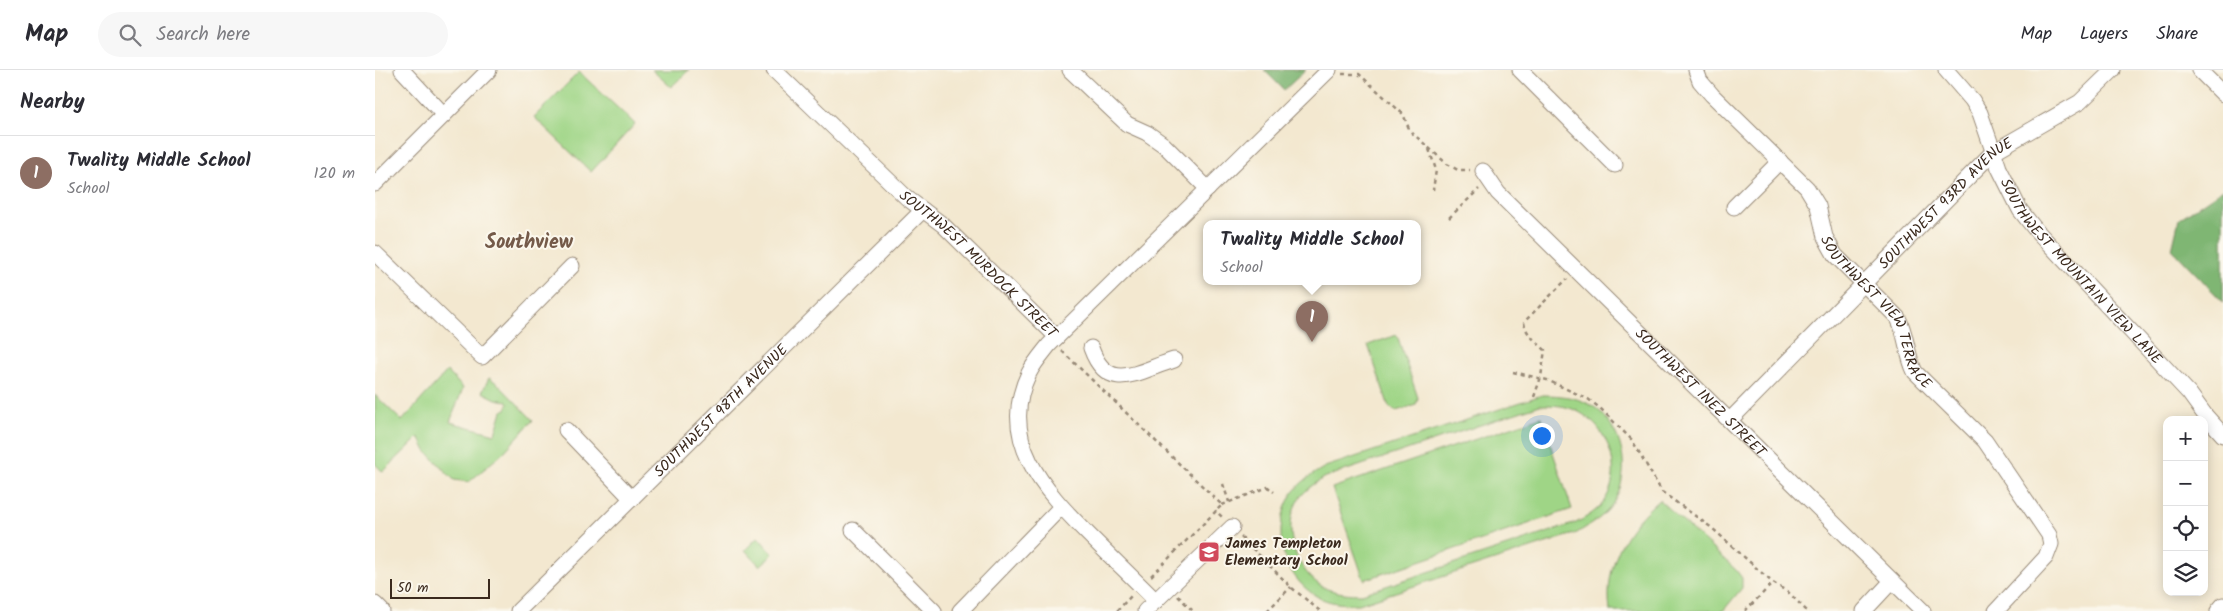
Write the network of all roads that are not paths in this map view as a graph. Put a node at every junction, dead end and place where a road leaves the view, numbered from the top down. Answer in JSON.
{"nodes":[{"id":1,"x":403,"y":70,"type":"edge"},
{"id":2,"x":489,"y":70,"type":"edge"},
{"id":3,"x":774,"y":70,"type":"edge"},
{"id":4,"x":1070,"y":70,"type":"edge"},
{"id":5,"x":1520,"y":70,"type":"edge"},
{"id":6,"x":1696,"y":70,"type":"edge"},
{"id":7,"x":1946,"y":70,"type":"edge"},
{"id":8,"x":2113,"y":70,"type":"edge"},
{"id":9,"x":2199,"y":70,"type":"edge"},
{"id":10,"x":1335,"y":72,"type":"edge"},
{"id":11,"x":2223,"y":94,"type":"edge"},
{"id":12,"x":444,"y":115,"type":"junction"},
{"id":13,"x":1993,"y":152,"type":"junction"},
{"id":14,"x":1780,"y":161,"type":"junction"},
{"id":15,"x":1615,"y":165,"type":"dead end"},
{"id":16,"x":1483,"y":171,"type":"road end"},
{"id":17,"x":375,"y":184,"type":"edge"},
{"id":18,"x":1208,"y":189,"type":"junction"},
{"id":19,"x":1735,"y":207,"type":"dead end"},
{"id":20,"x":923,"y":210,"type":"junction"},
{"id":21,"x":375,"y":253,"type":"edge"},
{"id":22,"x":571,"y":266,"type":"dead end"},
{"id":23,"x":1865,"y":283,"type":"junction"},
{"id":24,"x":1055,"y":339,"type":"junction"},
{"id":25,"x":1091,"y":348,"type":"dead end"},
{"id":26,"x":1174,"y":360,"type":"dead end"},
{"id":27,"x":1730,"y":420,"type":"junction"},
{"id":28,"x":567,"y":430,"type":"dead end"},
{"id":29,"x":2223,"y":435,"type":"edge"},
{"id":30,"x":631,"y":499,"type":"junction"},
{"id":31,"x":1061,"y":507,"type":"junction"},
{"id":32,"x":1231,"y":527,"type":"road end"},
{"id":33,"x":853,"y":530,"type":"dead end"},
{"id":34,"x":1892,"y":581,"type":"junction"},
{"id":35,"x":375,"y":604,"type":"edge"},
{"id":36,"x":2223,"y":605,"type":"edge"},
{"id":37,"x":1150,"y":606,"type":"edge"},
{"id":38,"x":382,"y":611,"type":"edge"},
{"id":39,"x":518,"y":611,"type":"edge"},
{"id":40,"x":933,"y":611,"type":"edge"},
{"id":41,"x":960,"y":611,"type":"edge"},
{"id":42,"x":1864,"y":611,"type":"edge"},
{"id":43,"x":1923,"y":611,"type":"edge"},
{"id":44,"x":1996,"y":611,"type":"edge"},
{"id":45,"x":2217,"y":611,"type":"edge"}],
"edges":[{"from":1,"to":12,"type":"street"},
{"from":2,"to":12,"type":"street"},
{"from":3,"to":20,"type":"street","name":"SOUTHWEST MURDOCK STREET"},
{"from":4,"to":18,"type":"street"},
{"from":5,"to":15,"type":"street"},
{"from":6,"to":14,"type":"street","name":"SOUTHWEST VIEW TERRACE"},
{"from":7,"to":13,"type":"street","name":"SOUTHWEST MOUNTAIN VIEW LANE"},
{"from":8,"to":13,"type":"street","name":"SOUTHWEST 93RD AVENUE"},
{"from":9,"to":11,"type":"street"},
{"from":10,"to":18,"type":"street"},
{"from":12,"to":17,"type":"street"},
{"from":13,"to":23,"type":"street","name":"SOUTHWEST 93RD AVENUE"},
{"from":13,"to":29,"type":"street","name":"SOUTHWEST MOUNTAIN VIEW LANE"},
{"from":14,"to":19,"type":"street"},
{"from":14,"to":23,"type":"street","name":"SOUTHWEST VIEW TERRACE"},
{"from":16,"to":27,"type":"street","name":"SOUTHWEST INEZ STREET"},
{"from":18,"to":24,"type":"street"},
{"from":20,"to":24,"type":"street","name":"SOUTHWEST MURDOCK STREET"},
{"from":20,"to":30,"type":"street","name":"SOUTHWEST 98TH AVENUE"},
{"from":21,"to":22,"type":"street"},
{"from":23,"to":27,"type":"street","name":"SOUTHWEST 93RD AVENUE"},
{"from":23,"to":44,"type":"street","name":"SOUTHWEST VIEW TERRACE"},
{"from":24,"to":31,"type":"street","name":"SOUTHWEST MURDOCK STREET"},
{"from":25,"to":26,"type":"street"},
{"from":27,"to":34,"type":"street","name":"SOUTHWEST INEZ STREET"},
{"from":28,"to":30,"type":"street"},
{"from":30,"to":39,"type":"street","name":"SOUTHWEST 98TH AVENUE"},
{"from":31,"to":37,"type":"street","name":"SOUTHWEST MURDOCK STREET"},
{"from":31,"to":41,"type":"street"},
{"from":32,"to":37,"type":"street"},
{"from":33,"to":40,"type":"street"},
{"from":34,"to":42,"type":"street"},
{"from":34,"to":43,"type":"street","name":"SOUTHWEST INEZ STREET"},
{"from":35,"to":38,"type":"street"},
{"from":36,"to":45,"type":"street"}]}
